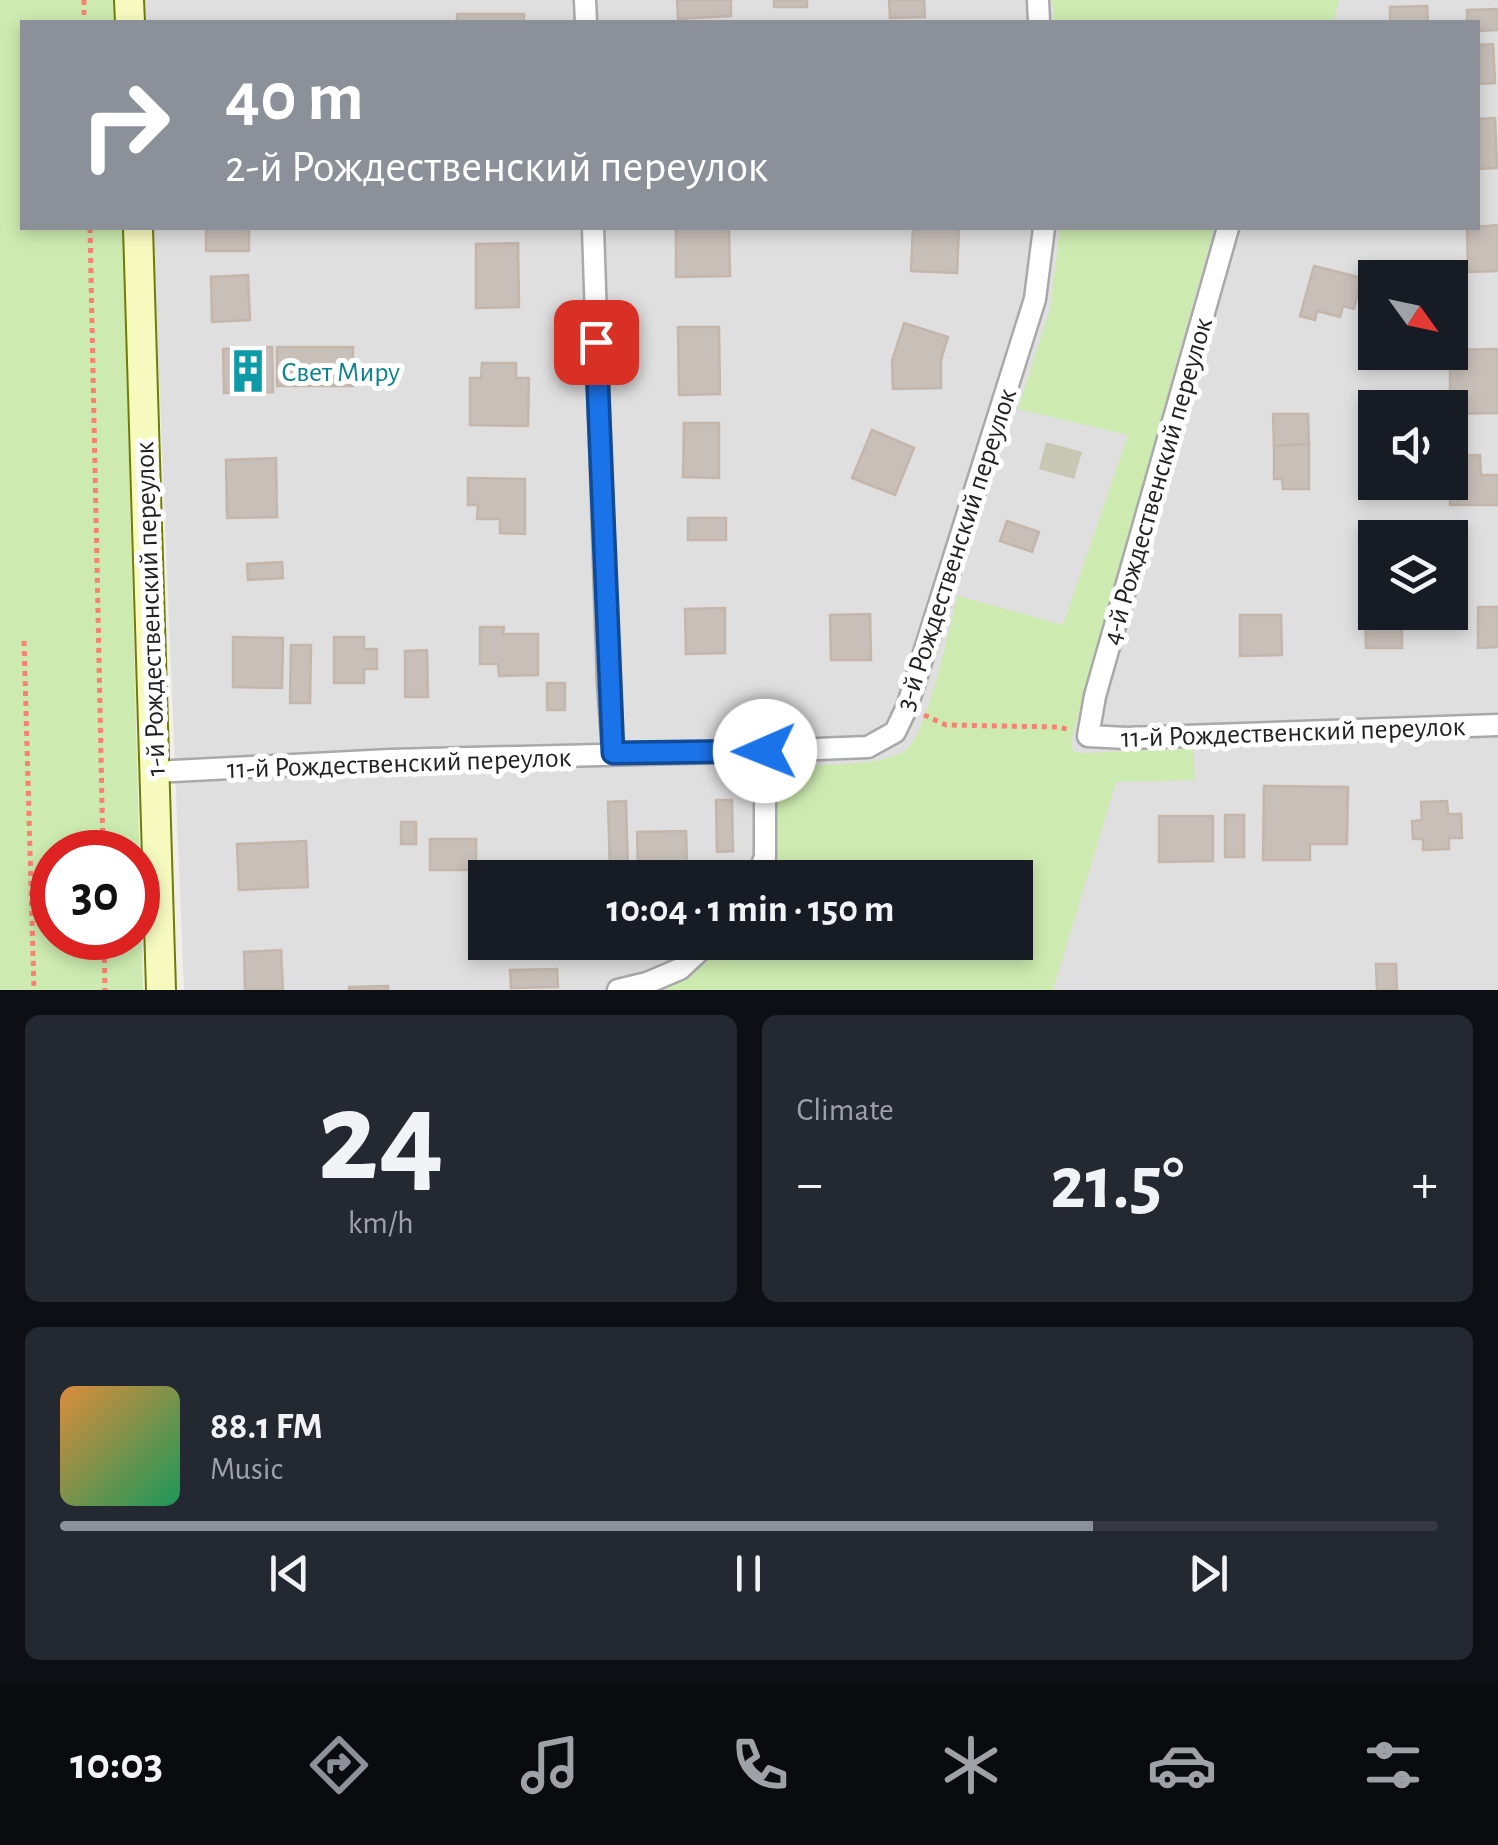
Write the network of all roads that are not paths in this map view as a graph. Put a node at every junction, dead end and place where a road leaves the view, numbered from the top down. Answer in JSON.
{"nodes":[{"id":1,"x":138,"y":230,"type":"edge"},
{"id":2,"x":593,"y":230,"type":"edge"},
{"id":3,"x":1044,"y":230,"type":"edge"},
{"id":4,"x":1227,"y":230,"type":"edge"},
{"id":5,"x":1498,"y":725,"type":"edge"},
{"id":6,"x":1088,"y":736,"type":"joint"},
{"id":7,"x":765,"y":751,"type":"junction"},
{"id":8,"x":613,"y":753,"type":"junction"},
{"id":9,"x":154,"y":772,"type":"junction"},
{"id":10,"x":764,"y":860,"type":"edge"},
{"id":11,"x":690,"y":960,"type":"edge"},
{"id":12,"x":161,"y":990,"type":"edge"},
{"id":13,"x":618,"y":990,"type":"edge"}],
"edges":[{"from":1,"to":9,"type":"street","name":"1-й Рождественский переулок"},
{"from":2,"to":8,"type":"street"},
{"from":3,"to":7,"type":"street","name":"3-й Рождественский переулок"},
{"from":4,"to":6,"type":"street","name":"4-й Рождественский переулок"},
{"from":5,"to":6,"type":"street","name":"11-й Рождественский переулок"},
{"from":7,"to":8,"type":"street","name":"11-й Рождественский переулок"},
{"from":7,"to":10,"type":"street"},
{"from":8,"to":9,"type":"street","name":"11-й Рождественский переулок"},
{"from":9,"to":12,"type":"street","name":"1-й Рождественский переулок"},
{"from":11,"to":13,"type":"street"}]}
